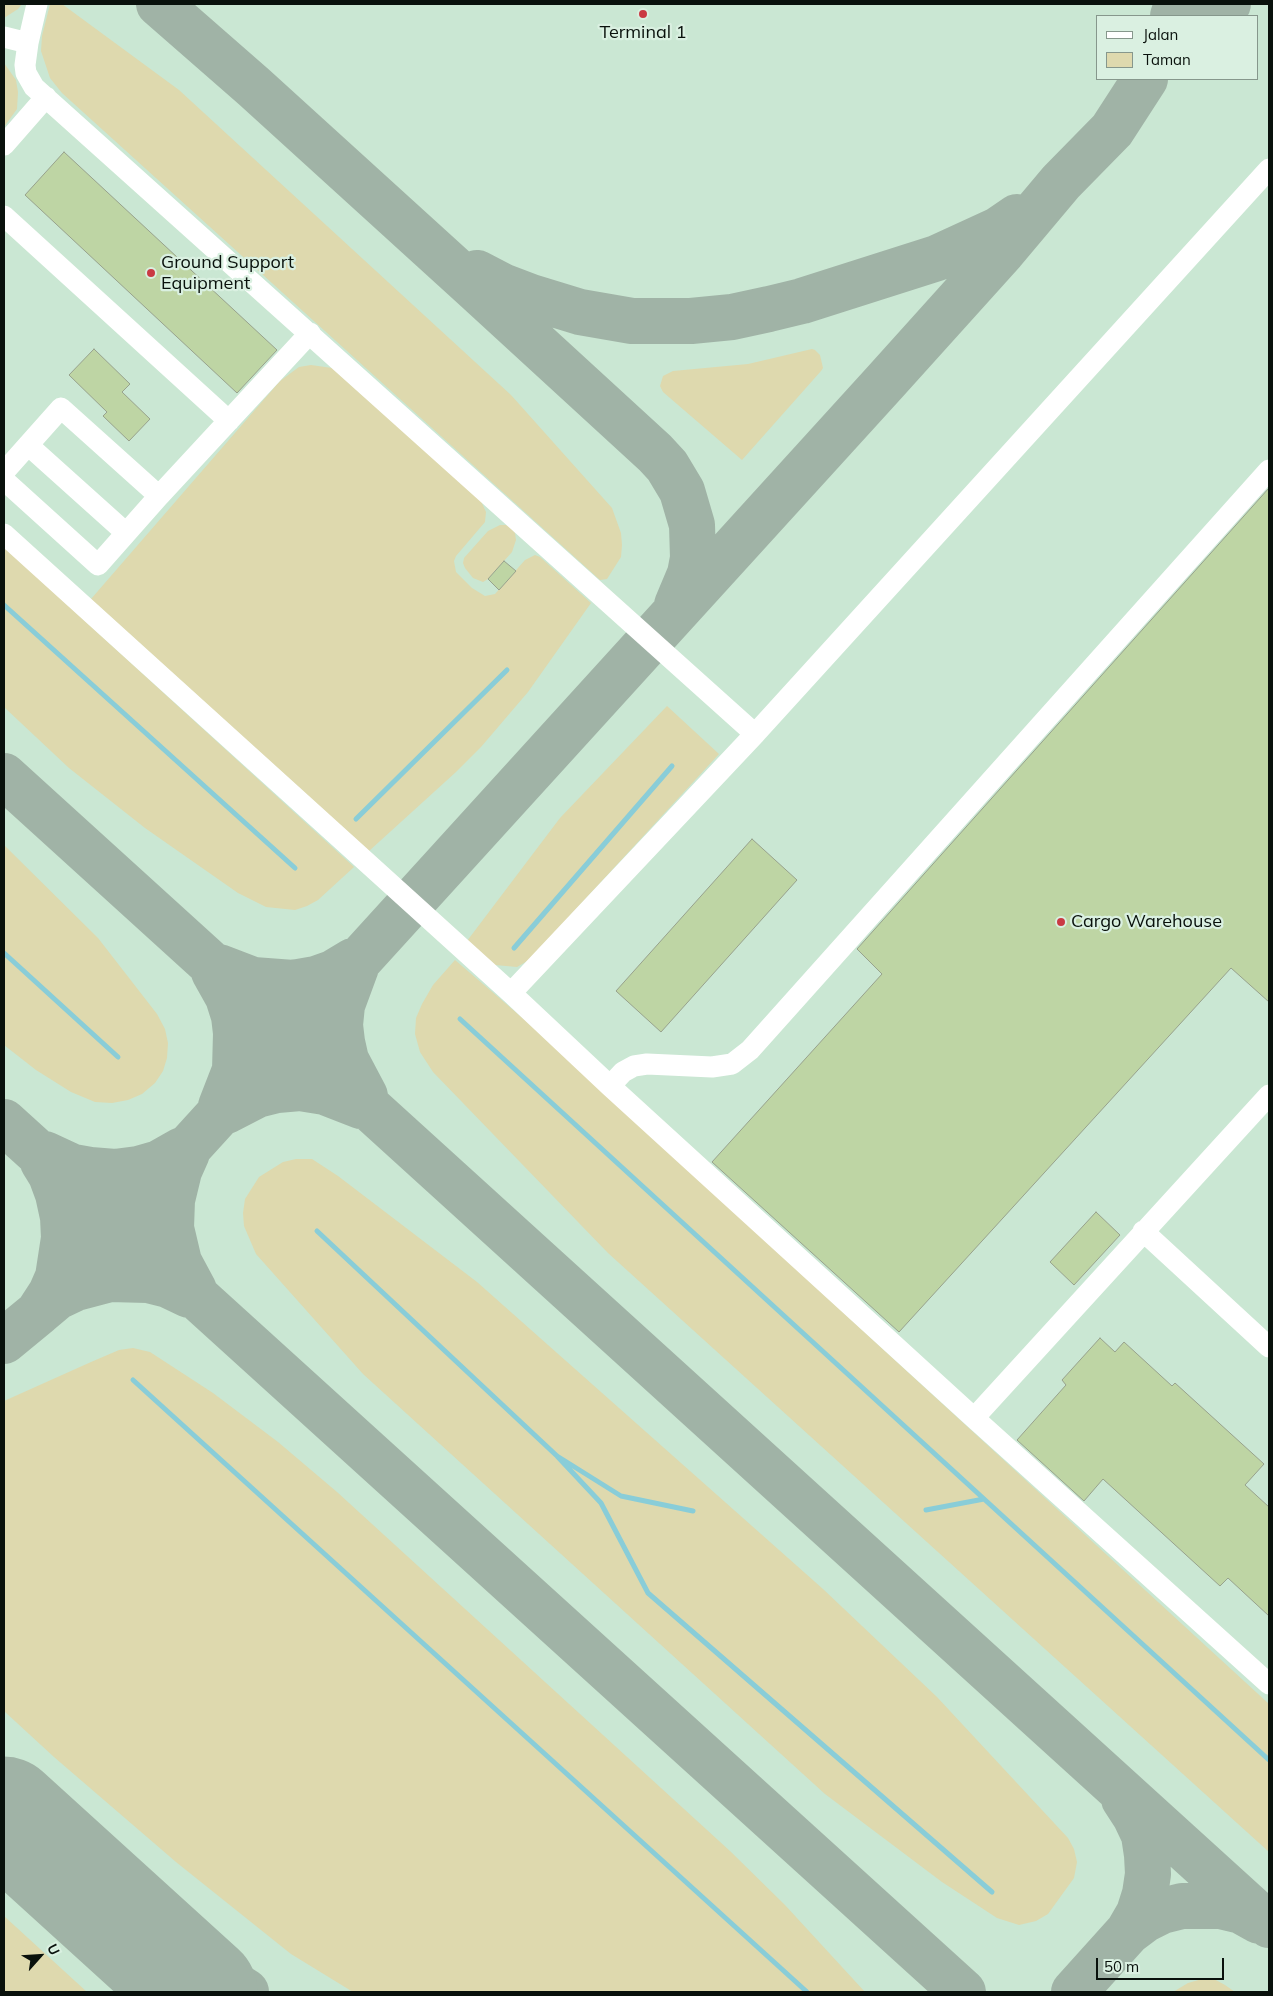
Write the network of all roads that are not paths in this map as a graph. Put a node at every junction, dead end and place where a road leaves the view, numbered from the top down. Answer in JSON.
{"nodes":[{"id":1,"x":37,"y":4,"type":"edge"},
{"id":2,"x":4,"y":37,"type":"edge"},
{"id":3,"x":28,"y":43,"type":"junction"},
{"id":4,"x":46,"y":97,"type":"junction"},
{"id":5,"x":4,"y":145,"type":"edge"},
{"id":6,"x":1269,"y":170,"type":"edge"},
{"id":7,"x":4,"y":216,"type":"edge"},
{"id":8,"x":310,"y":333,"type":"junction"},
{"id":9,"x":229,"y":421,"type":"junction"},
{"id":10,"x":28,"y":445,"type":"junction"},
{"id":11,"x":1269,"y":470,"type":"edge"},
{"id":12,"x":4,"y":472,"type":"edge"},
{"id":13,"x":4,"y":480,"type":"edge"},
{"id":14,"x":159,"y":496,"type":"junction"},
{"id":15,"x":126,"y":533,"type":"junction"},
{"id":16,"x":4,"y":534,"type":"edge"},
{"id":17,"x":755,"y":734,"type":"junction"},
{"id":18,"x":511,"y":993,"type":"junction"},
{"id":19,"x":610,"y":1086,"type":"junction"},
{"id":20,"x":1269,"y":1094,"type":"edge"},
{"id":21,"x":1143,"y":1231,"type":"junction"},
{"id":22,"x":1269,"y":1347,"type":"edge"},
{"id":23,"x":974,"y":1418,"type":"junction"},
{"id":24,"x":1269,"y":1684,"type":"edge"}],
"edges":[{"from":1,"to":3,"type":"lane"},
{"from":2,"to":3,"type":"lane"},
{"from":3,"to":4,"type":"lane"},
{"from":4,"to":5,"type":"lane"},
{"from":4,"to":8,"type":"lane"},
{"from":6,"to":17,"type":"lane"},
{"from":7,"to":9,"type":"lane"},
{"from":8,"to":9,"type":"lane"},
{"from":8,"to":17,"type":"lane"},
{"from":9,"to":14,"type":"lane"},
{"from":10,"to":12,"type":"lane"},
{"from":10,"to":14,"type":"lane"},
{"from":10,"to":15,"type":"lane"},
{"from":11,"to":19,"type":"lane"},
{"from":13,"to":15,"type":"lane"},
{"from":14,"to":15,"type":"lane"},
{"from":16,"to":18,"type":"lane"},
{"from":17,"to":18,"type":"lane"},
{"from":18,"to":19,"type":"lane"},
{"from":19,"to":23,"type":"lane"},
{"from":20,"to":21,"type":"lane"},
{"from":21,"to":22,"type":"lane"},
{"from":21,"to":23,"type":"lane"},
{"from":23,"to":24,"type":"lane"}]}
